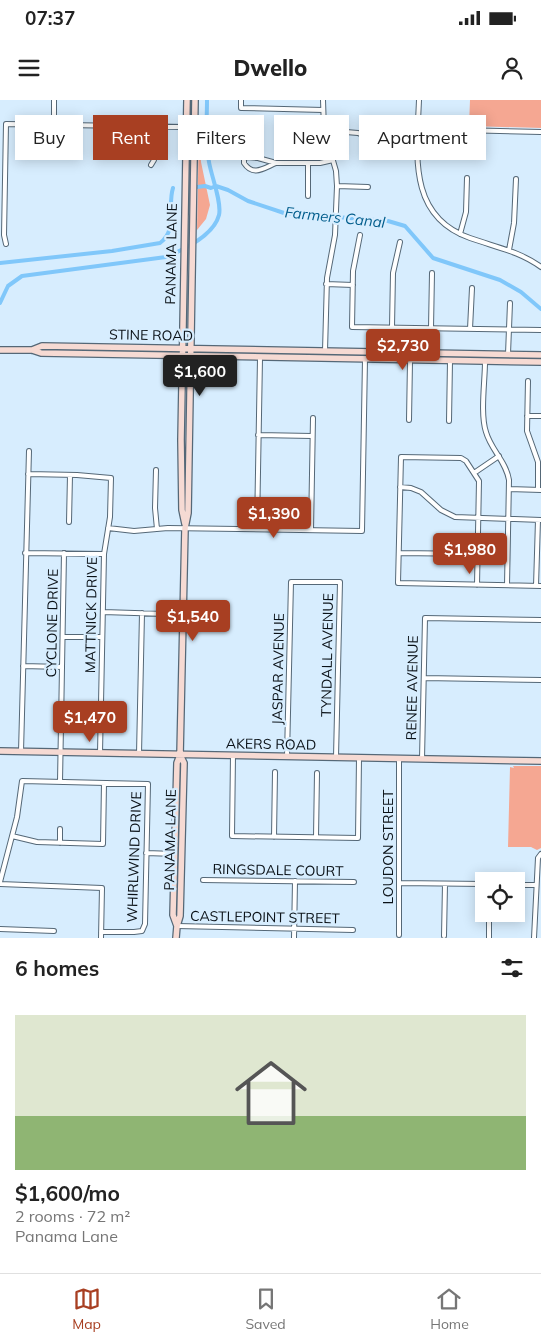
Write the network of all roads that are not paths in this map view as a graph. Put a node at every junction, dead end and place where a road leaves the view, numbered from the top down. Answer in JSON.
{"nodes":[{"id":1,"x":54,"y":100,"type":"edge"},
{"id":2,"x":187,"y":100,"type":"edge"},
{"id":3,"x":241,"y":100,"type":"edge"},
{"id":4,"x":323,"y":100,"type":"edge"},
{"id":5,"x":419,"y":100,"type":"edge"},
{"id":6,"x":194,"y":101,"type":"edge"},
{"id":7,"x":323,"y":110,"type":"junction"},
{"id":8,"x":54,"y":115,"type":"edge"},
{"id":9,"x":186,"y":115,"type":"edge"},
{"id":10,"x":194,"y":115,"type":"edge"},
{"id":11,"x":324,"y":115,"type":"edge"},
{"id":12,"x":418,"y":115,"type":"edge"},
{"id":13,"x":15,"y":124,"type":"edge"},
{"id":14,"x":486,"y":131,"type":"edge"},
{"id":15,"x":541,"y":132,"type":"edge"},
{"id":16,"x":154,"y":160,"type":"edge"},
{"id":17,"x":186,"y":160,"type":"edge"},
{"id":18,"x":194,"y":160,"type":"edge"},
{"id":19,"x":333,"y":160,"type":"joint"},
{"id":20,"x":418,"y":160,"type":"edge"},
{"id":21,"x":308,"y":162,"type":"junction"},
{"id":22,"x":276,"y":163,"type":"junction"},
{"id":23,"x":151,"y":165,"type":"dead end"},
{"id":24,"x":467,"y":178,"type":"dead end"},
{"id":25,"x":516,"y":179,"type":"dead end"},
{"id":26,"x":337,"y":186,"type":"junction"},
{"id":27,"x":368,"y":187,"type":"dead end"},
{"id":28,"x":308,"y":196,"type":"dead end"},
{"id":29,"x":2,"y":199,"type":"edge"},
{"id":30,"x":460,"y":234,"type":"junction"},
{"id":31,"x":360,"y":235,"type":"dead end"},
{"id":32,"x":400,"y":242,"type":"dead end"},
{"id":33,"x":6,"y":244,"type":"dead end"},
{"id":34,"x":509,"y":250,"type":"junction"},
{"id":35,"x":541,"y":267,"type":"edge"},
{"id":36,"x":432,"y":274,"type":"dead end"},
{"id":37,"x":326,"y":284,"type":"junction"},
{"id":38,"x":353,"y":285,"type":"junction"},
{"id":39,"x":472,"y":288,"type":"dead end"},
{"id":40,"x":510,"y":303,"type":"dead end"},
{"id":41,"x":392,"y":327,"type":"junction"},
{"id":42,"x":431,"y":328,"type":"junction"},
{"id":43,"x":470,"y":329,"type":"junction"},
{"id":44,"x":508,"y":329,"type":"junction"},
{"id":45,"x":541,"y":330,"type":"edge"},
{"id":46,"x":183,"y":348,"type":"junction"},
{"id":47,"x":190,"y":348,"type":"junction"},
{"id":48,"x":0,"y":350,"type":"edge"},
{"id":49,"x":32,"y":350,"type":"junction"},
{"id":50,"x":325,"y":351,"type":"junction"},
{"id":51,"x":390,"y":352,"type":"junction"},
{"id":52,"x":508,"y":354,"type":"junction"},
{"id":53,"x":524,"y":354,"type":"junction"},
{"id":54,"x":541,"y":355,"type":"edge"},
{"id":55,"x":182,"y":356,"type":"junction"},
{"id":56,"x":190,"y":357,"type":"junction"},
{"id":57,"x":260,"y":358,"type":"junction"},
{"id":58,"x":295,"y":358,"type":"junction"},
{"id":59,"x":365,"y":359,"type":"junction"},
{"id":60,"x":410,"y":361,"type":"junction"},
{"id":61,"x":450,"y":361,"type":"junction"},
{"id":62,"x":485,"y":362,"type":"junction"},
{"id":63,"x":541,"y":362,"type":"edge"},
{"id":64,"x":528,"y":381,"type":"dead end"},
{"id":65,"x":182,"y":408,"type":"junction"},
{"id":66,"x":527,"y":416,"type":"junction"},
{"id":67,"x":541,"y":416,"type":"edge"},
{"id":68,"x":313,"y":418,"type":"dead end"},
{"id":69,"x":409,"y":420,"type":"dead end"},
{"id":70,"x":449,"y":421,"type":"dead end"},
{"id":71,"x":258,"y":435,"type":"junction"},
{"id":72,"x":312,"y":436,"type":"junction"},
{"id":73,"x":190,"y":437,"type":"junction"},
{"id":74,"x":181,"y":440,"type":"junction"},
{"id":75,"x":29,"y":451,"type":"dead end"},
{"id":76,"x":498,"y":456,"type":"junction"},
{"id":77,"x":189,"y":467,"type":"junction"},
{"id":78,"x":156,"y":470,"type":"dead end"},
{"id":79,"x":474,"y":473,"type":"junction"},
{"id":80,"x":28,"y":474,"type":"junction"},
{"id":81,"x":70,"y":474,"type":"junction"},
{"id":82,"x":400,"y":487,"type":"junction"},
{"id":83,"x":509,"y":489,"type":"junction"},
{"id":84,"x":540,"y":490,"type":"edge"},
{"id":85,"x":478,"y":518,"type":"junction"},
{"id":86,"x":508,"y":519,"type":"junction"},
{"id":87,"x":539,"y":520,"type":"edge"},
{"id":88,"x":68,"y":522,"type":"dead end"},
{"id":89,"x":108,"y":528,"type":"junction"},
{"id":90,"x":185,"y":528,"type":"junction"},
{"id":91,"x":157,"y":529,"type":"junction"},
{"id":92,"x":257,"y":529,"type":"junction"},
{"id":93,"x":311,"y":530,"type":"junction"},
{"id":94,"x":25,"y":553,"type":"junction"},
{"id":95,"x":64,"y":553,"type":"junction"},
{"id":96,"x":399,"y":553,"type":"junction"},
{"id":97,"x":104,"y":554,"type":"junction"},
{"id":98,"x":478,"y":554,"type":"junction"},
{"id":99,"x":291,"y":582,"type":"joint"},
{"id":100,"x":477,"y":585,"type":"junction"},
{"id":101,"x":506,"y":585,"type":"junction"},
{"id":102,"x":539,"y":586,"type":"edge"},
{"id":103,"x":103,"y":612,"type":"junction"},
{"id":104,"x":142,"y":613,"type":"junction"},
{"id":105,"x":166,"y":614,"type":"dead end"},
{"id":106,"x":541,"y":620,"type":"edge"},
{"id":107,"x":63,"y":637,"type":"junction"},
{"id":108,"x":102,"y":638,"type":"junction"},
{"id":109,"x":23,"y":666,"type":"junction"},
{"id":110,"x":62,"y":667,"type":"junction"},
{"id":111,"x":424,"y":678,"type":"junction"},
{"id":112,"x":541,"y":680,"type":"edge"},
{"id":113,"x":0,"y":751,"type":"edge"},
{"id":114,"x":21,"y":752,"type":"junction"},
{"id":115,"x":60,"y":752,"type":"junction"},
{"id":116,"x":100,"y":753,"type":"junction"},
{"id":117,"x":139,"y":754,"type":"junction"},
{"id":118,"x":180,"y":754,"type":"junction"},
{"id":119,"x":233,"y":755,"type":"junction"},
{"id":120,"x":287,"y":756,"type":"junction"},
{"id":121,"x":336,"y":757,"type":"junction"},
{"id":122,"x":359,"y":758,"type":"junction"},
{"id":123,"x":399,"y":758,"type":"junction"},
{"id":124,"x":422,"y":759,"type":"junction"},
{"id":125,"x":541,"y":761,"type":"edge"},
{"id":126,"x":275,"y":772,"type":"dead end"},
{"id":127,"x":317,"y":773,"type":"dead end"},
{"id":128,"x":60,"y":782,"type":"junction"},
{"id":129,"x":104,"y":783,"type":"junction"},
{"id":130,"x":60,"y":829,"type":"dead end"},
{"id":131,"x":12,"y":836,"type":"junction"},
{"id":132,"x":274,"y":837,"type":"junction"},
{"id":133,"x":316,"y":837,"type":"junction"},
{"id":134,"x":60,"y":843,"type":"junction"},
{"id":135,"x":146,"y":853,"type":"junction"},
{"id":136,"x":175,"y":854,"type":"junction"},
{"id":137,"x":541,"y":854,"type":"edge"},
{"id":138,"x":203,"y":880,"type":"dead end"},
{"id":139,"x":181,"y":881,"type":"junction"},
{"id":140,"x":295,"y":881,"type":"junction"},
{"id":141,"x":354,"y":882,"type":"dead end"},
{"id":142,"x":0,"y":883,"type":"edge"},
{"id":143,"x":399,"y":883,"type":"junction"},
{"id":144,"x":445,"y":884,"type":"junction"},
{"id":145,"x":475,"y":884,"type":"edge"},
{"id":146,"x":525,"y":885,"type":"edge"},
{"id":147,"x":536,"y":885,"type":"junction"},
{"id":148,"x":489,"y":922,"type":"edge"},
{"id":149,"x":177,"y":926,"type":"junction"},
{"id":150,"x":0,"y":929,"type":"edge"},
{"id":151,"x":294,"y":929,"type":"junction"},
{"id":152,"x":54,"y":930,"type":"dead end"},
{"id":153,"x":353,"y":930,"type":"dead end"},
{"id":154,"x":101,"y":932,"type":"junction"},
{"id":155,"x":399,"y":935,"type":"dead end"},
{"id":156,"x":444,"y":936,"type":"dead end"},
{"id":157,"x":101,"y":938,"type":"edge"},
{"id":158,"x":176,"y":938,"type":"edge"},
{"id":159,"x":294,"y":938,"type":"edge"},
{"id":160,"x":489,"y":938,"type":"edge"},
{"id":161,"x":534,"y":938,"type":"edge"}],
"edges":[{"from":1,"to":8,"type":"street"},
{"from":2,"to":9,"type":"main road","name":"PANAMA LANE"},
{"from":3,"to":7,"type":"street"},
{"from":4,"to":7,"type":"street"},
{"from":5,"to":12,"type":"street"},
{"from":6,"to":10,"type":"main road","name":"PANAMA LANE"},
{"from":7,"to":11,"type":"street"},
{"from":13,"to":29,"type":"street"},
{"from":14,"to":15,"type":"street"},
{"from":16,"to":23,"type":"street"},
{"from":17,"to":46,"type":"main road","name":"PANAMA LANE"},
{"from":18,"to":47,"type":"main road","name":"PANAMA LANE"},
{"from":19,"to":21,"type":"street"},
{"from":19,"to":26,"type":"street"},
{"from":20,"to":30,"type":"street"},
{"from":21,"to":22,"type":"street"},
{"from":21,"to":28,"type":"street"},
{"from":22,"to":22,"type":"street"},
{"from":24,"to":30,"type":"street"},
{"from":25,"to":34,"type":"street"},
{"from":26,"to":27,"type":"street"},
{"from":26,"to":37,"type":"street"},
{"from":29,"to":33,"type":"street"},
{"from":30,"to":34,"type":"street"},
{"from":31,"to":38,"type":"street"},
{"from":32,"to":41,"type":"street"},
{"from":34,"to":35,"type":"street"},
{"from":36,"to":42,"type":"street"},
{"from":37,"to":38,"type":"street"},
{"from":37,"to":50,"type":"street"},
{"from":38,"to":41,"type":"street"},
{"from":39,"to":43,"type":"street"},
{"from":40,"to":44,"type":"street"},
{"from":41,"to":42,"type":"street"},
{"from":42,"to":43,"type":"street"},
{"from":43,"to":44,"type":"street"},
{"from":44,"to":45,"type":"street"},
{"from":44,"to":52,"type":"street"},
{"from":46,"to":47,"type":"main road","name":"STINE ROAD"},
{"from":46,"to":49,"type":"main road","name":"STINE ROAD"},
{"from":46,"to":55,"type":"main road","name":"PANAMA LANE"},
{"from":47,"to":50,"type":"main road","name":"STINE ROAD"},
{"from":47,"to":56,"type":"main road","name":"PANAMA LANE"},
{"from":48,"to":49,"type":"main road","name":"STINE ROAD"},
{"from":49,"to":55,"type":"main road","name":"STINE ROAD"},
{"from":50,"to":51,"type":"main road","name":"STINE ROAD"},
{"from":50,"to":58,"type":"main road"},
{"from":51,"to":52,"type":"main road","name":"STINE ROAD"},
{"from":51,"to":59,"type":"main road"},
{"from":52,"to":53,"type":"main road","name":"STINE ROAD"},
{"from":53,"to":54,"type":"main road","name":"STINE ROAD"},
{"from":53,"to":62,"type":"main road"},
{"from":55,"to":56,"type":"main road","name":"STINE ROAD"},
{"from":55,"to":65,"type":"main road","name":"PANAMA LANE"},
{"from":56,"to":57,"type":"main road","name":"STINE ROAD"},
{"from":56,"to":73,"type":"main road","name":"PANAMA LANE"},
{"from":57,"to":58,"type":"main road","name":"STINE ROAD"},
{"from":57,"to":71,"type":"street"},
{"from":58,"to":59,"type":"main road","name":"STINE ROAD"},
{"from":59,"to":60,"type":"main road","name":"STINE ROAD"},
{"from":59,"to":93,"type":"street"},
{"from":60,"to":61,"type":"main road","name":"STINE ROAD"},
{"from":60,"to":69,"type":"street"},
{"from":61,"to":62,"type":"main road","name":"STINE ROAD"},
{"from":61,"to":70,"type":"street"},
{"from":62,"to":63,"type":"main road","name":"STINE ROAD"},
{"from":62,"to":76,"type":"street"},
{"from":64,"to":66,"type":"street"},
{"from":65,"to":73,"type":"main road"},
{"from":65,"to":74,"type":"main road","name":"PANAMA LANE"},
{"from":66,"to":67,"type":"street"},
{"from":66,"to":84,"type":"street"},
{"from":68,"to":72,"type":"street"},
{"from":71,"to":72,"type":"street"},
{"from":71,"to":92,"type":"street"},
{"from":72,"to":93,"type":"street"},
{"from":73,"to":77,"type":"main road","name":"PANAMA LANE"},
{"from":74,"to":77,"type":"main road"},
{"from":74,"to":90,"type":"main road","name":"PANAMA LANE"},
{"from":75,"to":80,"type":"street"},
{"from":76,"to":79,"type":"street"},
{"from":76,"to":83,"type":"street"},
{"from":77,"to":90,"type":"main road","name":"PANAMA LANE"},
{"from":78,"to":91,"type":"street"},
{"from":79,"to":82,"type":"street"},
{"from":79,"to":85,"type":"street"},
{"from":80,"to":81,"type":"street"},
{"from":80,"to":94,"type":"street"},
{"from":81,"to":88,"type":"street"},
{"from":81,"to":89,"type":"street","name":"MATTNICK DRIVE"},
{"from":82,"to":85,"type":"street"},
{"from":82,"to":96,"type":"street"},
{"from":83,"to":84,"type":"street"},
{"from":83,"to":86,"type":"street"},
{"from":85,"to":86,"type":"street"},
{"from":85,"to":98,"type":"street"},
{"from":86,"to":87,"type":"street"},
{"from":86,"to":101,"type":"street"},
{"from":87,"to":102,"type":"street"},
{"from":89,"to":91,"type":"street"},
{"from":89,"to":97,"type":"street","name":"MATTNICK DRIVE"},
{"from":90,"to":91,"type":"street"},
{"from":90,"to":92,"type":"street"},
{"from":90,"to":118,"type":"main road","name":"PANAMA LANE"},
{"from":92,"to":93,"type":"street"},
{"from":94,"to":95,"type":"street"},
{"from":94,"to":109,"type":"street"},
{"from":95,"to":97,"type":"street"},
{"from":95,"to":107,"type":"street","name":"CYCLONE DRIVE"},
{"from":96,"to":98,"type":"street"},
{"from":96,"to":100,"type":"street"},
{"from":97,"to":103,"type":"street","name":"MATTNICK DRIVE"},
{"from":98,"to":100,"type":"street"},
{"from":99,"to":120,"type":"street","name":"JASPAR AVENUE"},
{"from":99,"to":121,"type":"street","name":"TYNDALL AVENUE"},
{"from":100,"to":101,"type":"street"},
{"from":101,"to":102,"type":"street"},
{"from":103,"to":104,"type":"street"},
{"from":103,"to":108,"type":"street","name":"MATTNICK DRIVE"},
{"from":104,"to":105,"type":"street"},
{"from":104,"to":117,"type":"street"},
{"from":106,"to":111,"type":"street","name":"RENEE AVENUE"},
{"from":107,"to":108,"type":"street"},
{"from":107,"to":110,"type":"street","name":"CYCLONE DRIVE"},
{"from":108,"to":116,"type":"street","name":"MATTNICK DRIVE"},
{"from":109,"to":110,"type":"street"},
{"from":109,"to":114,"type":"street"},
{"from":110,"to":115,"type":"street","name":"CYCLONE DRIVE"},
{"from":111,"to":112,"type":"street"},
{"from":111,"to":124,"type":"street","name":"RENEE AVENUE"},
{"from":113,"to":114,"type":"main road","name":"AKERS ROAD"},
{"from":114,"to":115,"type":"main road","name":"AKERS ROAD"},
{"from":115,"to":116,"type":"main road","name":"AKERS ROAD"},
{"from":115,"to":128,"type":"street","name":"CYCLONE DRIVE"},
{"from":116,"to":117,"type":"main road","name":"AKERS ROAD"},
{"from":117,"to":118,"type":"main road","name":"AKERS ROAD"},
{"from":118,"to":119,"type":"main road","name":"AKERS ROAD"},
{"from":118,"to":136,"type":"main road","name":"PANAMA LANE"},
{"from":118,"to":139,"type":"main road","name":"PANAMA LANE"},
{"from":119,"to":120,"type":"main road","name":"AKERS ROAD"},
{"from":119,"to":132,"type":"street"},
{"from":120,"to":121,"type":"main road","name":"AKERS ROAD"},
{"from":121,"to":122,"type":"main road","name":"AKERS ROAD"},
{"from":122,"to":123,"type":"main road","name":"AKERS ROAD"},
{"from":122,"to":133,"type":"street"},
{"from":123,"to":124,"type":"main road","name":"AKERS ROAD"},
{"from":123,"to":143,"type":"street","name":"LOUDON STREET"},
{"from":124,"to":125,"type":"main road","name":"AKERS ROAD"},
{"from":126,"to":132,"type":"street"},
{"from":127,"to":133,"type":"street"},
{"from":128,"to":129,"type":"street"},
{"from":128,"to":131,"type":"street"},
{"from":129,"to":134,"type":"street"},
{"from":129,"to":135,"type":"street","name":"WHIRLWIND DRIVE"},
{"from":130,"to":134,"type":"street"},
{"from":131,"to":134,"type":"street"},
{"from":131,"to":142,"type":"street"},
{"from":132,"to":133,"type":"street"},
{"from":135,"to":136,"type":"street"},
{"from":135,"to":154,"type":"street","name":"WHIRLWIND DRIVE"},
{"from":136,"to":139,"type":"main road"},
{"from":136,"to":149,"type":"main road","name":"PANAMA LANE"},
{"from":137,"to":147,"type":"street"},
{"from":138,"to":140,"type":"street","name":"RINGSDALE COURT"},
{"from":139,"to":149,"type":"main road","name":"PANAMA LANE"},
{"from":140,"to":141,"type":"street","name":"RINGSDALE COURT"},
{"from":140,"to":151,"type":"street"},
{"from":142,"to":154,"type":"street"},
{"from":143,"to":144,"type":"street"},
{"from":143,"to":155,"type":"street","name":"LOUDON STREET"},
{"from":144,"to":145,"type":"street"},
{"from":144,"to":156,"type":"street"},
{"from":146,"to":147,"type":"street"},
{"from":147,"to":161,"type":"street"},
{"from":148,"to":160,"type":"street"},
{"from":149,"to":151,"type":"street","name":"CASTLEPOINT STREET"},
{"from":149,"to":158,"type":"main road","name":"PANAMA LANE"},
{"from":150,"to":152,"type":"street"},
{"from":151,"to":153,"type":"street","name":"CASTLEPOINT STREET"},
{"from":151,"to":159,"type":"street"},
{"from":154,"to":157,"type":"street"}]}
